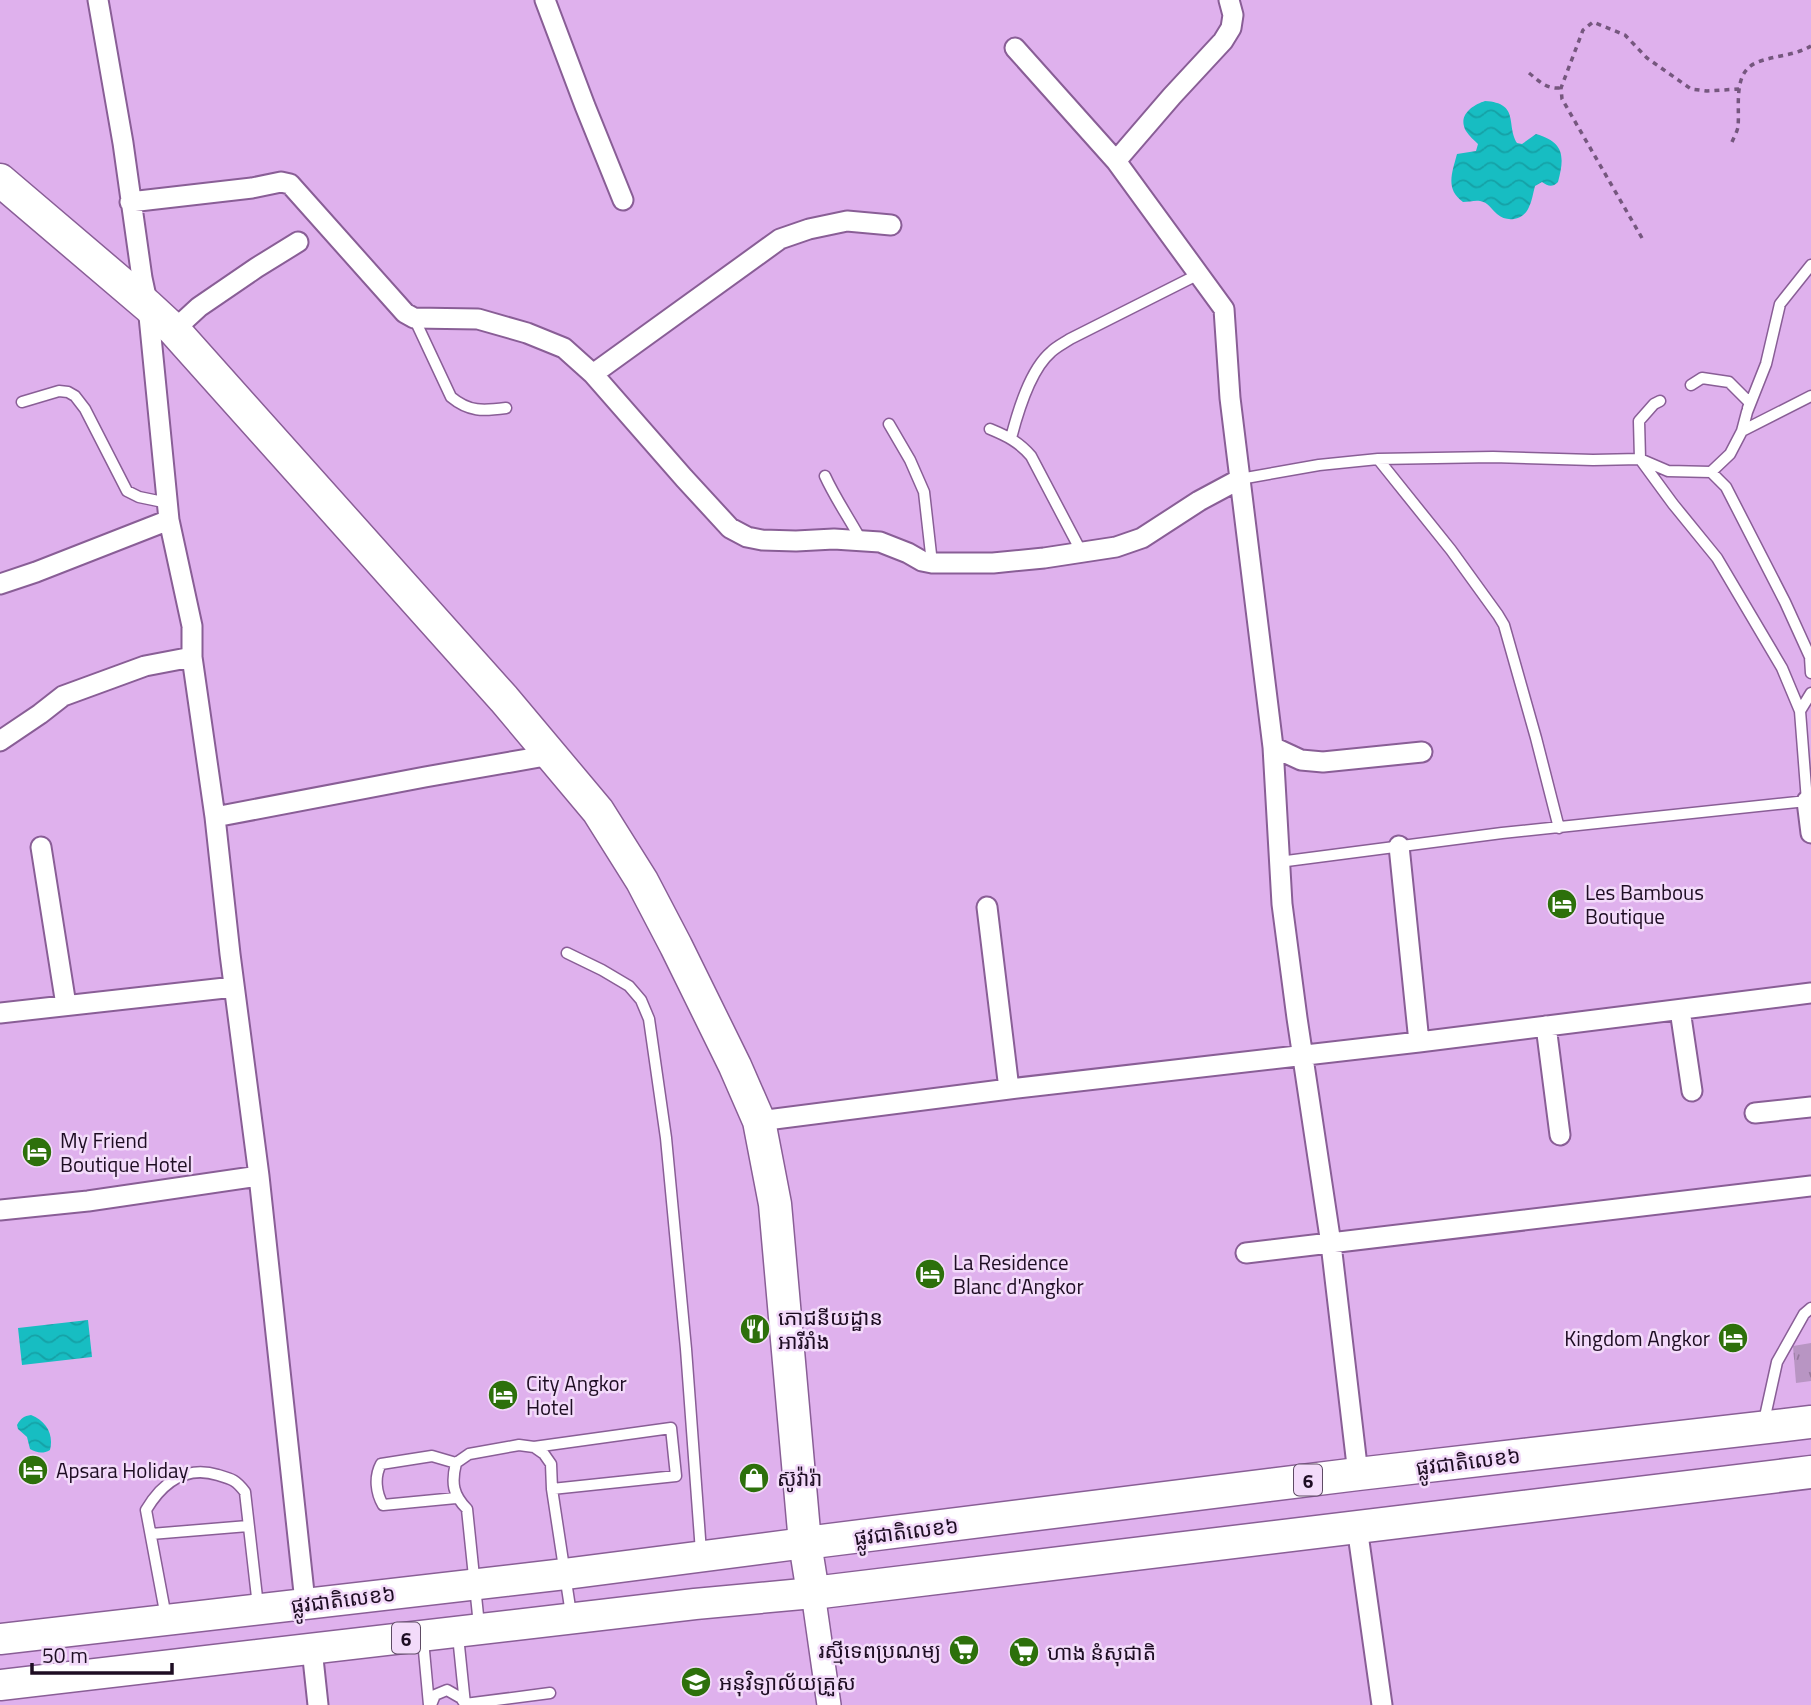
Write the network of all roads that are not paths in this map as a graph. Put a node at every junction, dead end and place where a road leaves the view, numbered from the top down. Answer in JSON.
{"nodes":[{"id":1,"x":99,"y":0,"type":"edge"},
{"id":2,"x":545,"y":0,"type":"edge"},
{"id":3,"x":1229,"y":0,"type":"edge"},
{"id":4,"x":1015,"y":48,"type":"dead end"},
{"id":5,"x":1116,"y":161,"type":"junction"},
{"id":6,"x":0,"y":180,"type":"edge"},
{"id":7,"x":623,"y":200,"type":"dead end"},
{"id":8,"x":130,"y":202,"type":"junction"},
{"id":9,"x":891,"y":225,"type":"dead end"},
{"id":10,"x":298,"y":242,"type":"dead end"},
{"id":11,"x":1811,"y":265,"type":"edge"},
{"id":12,"x":1199,"y":274,"type":"junction"},
{"id":13,"x":148,"y":306,"type":"junction"},
{"id":14,"x":414,"y":318,"type":"junction"},
{"id":15,"x":174,"y":330,"type":"junction"},
{"id":16,"x":593,"y":374,"type":"junction"},
{"id":17,"x":1691,"y":385,"type":"dead end"},
{"id":18,"x":1811,"y":396,"type":"edge"},
{"id":19,"x":22,"y":401,"type":"dead end"},
{"id":20,"x":1660,"y":401,"type":"dead end"},
{"id":21,"x":506,"y":408,"type":"dead end"},
{"id":22,"x":1747,"y":412,"type":"junction"},
{"id":23,"x":889,"y":424,"type":"dead end"},
{"id":24,"x":990,"y":429,"type":"dead end"},
{"id":25,"x":1742,"y":431,"type":"junction"},
{"id":26,"x":1011,"y":438,"type":"junction"},
{"id":27,"x":1378,"y":459,"type":"junction"},
{"id":28,"x":1640,"y":459,"type":"junction"},
{"id":29,"x":1711,"y":472,"type":"junction"},
{"id":30,"x":825,"y":475,"type":"dead end"},
{"id":31,"x":1240,"y":479,"type":"junction"},
{"id":32,"x":169,"y":511,"type":"junction"},
{"id":33,"x":860,"y":540,"type":"junction"},
{"id":34,"x":1082,"y":553,"type":"junction"},
{"id":35,"x":932,"y":563,"type":"junction"},
{"id":36,"x":0,"y":584,"type":"edge"},
{"id":37,"x":192,"y":657,"type":"junction"},
{"id":38,"x":1811,"y":673,"type":"edge"},
{"id":39,"x":1811,"y":693,"type":"edge"},
{"id":40,"x":1800,"y":711,"type":"junction"},
{"id":41,"x":0,"y":741,"type":"edge"},
{"id":42,"x":1273,"y":747,"type":"junction"},
{"id":43,"x":1422,"y":752,"type":"dead end"},
{"id":44,"x":551,"y":755,"type":"junction"},
{"id":45,"x":1807,"y":801,"type":"junction"},
{"id":46,"x":215,"y":817,"type":"junction"},
{"id":47,"x":1559,"y":828,"type":"junction"},
{"id":48,"x":1811,"y":833,"type":"edge"},
{"id":49,"x":1399,"y":846,"type":"junction"},
{"id":50,"x":41,"y":847,"type":"dead end"},
{"id":51,"x":1279,"y":862,"type":"junction"},
{"id":52,"x":987,"y":906,"type":"dead end"},
{"id":53,"x":567,"y":953,"type":"dead end"},
{"id":54,"x":234,"y":988,"type":"junction"},
{"id":55,"x":1811,"y":993,"type":"edge"},
{"id":56,"x":66,"y":1005,"type":"junction"},
{"id":57,"x":1680,"y":1010,"type":"junction"},
{"id":58,"x":0,"y":1013,"type":"edge"},
{"id":59,"x":1546,"y":1026,"type":"junction"},
{"id":60,"x":1419,"y":1042,"type":"junction"},
{"id":61,"x":1302,"y":1054,"type":"junction"},
{"id":62,"x":1009,"y":1088,"type":"junction"},
{"id":63,"x":1692,"y":1090,"type":"dead end"},
{"id":64,"x":1811,"y":1107,"type":"edge"},
{"id":65,"x":1755,"y":1113,"type":"dead end"},
{"id":66,"x":759,"y":1122,"type":"junction"},
{"id":67,"x":1560,"y":1135,"type":"dead end"},
{"id":68,"x":260,"y":1176,"type":"junction"},
{"id":69,"x":1811,"y":1186,"type":"edge"},
{"id":70,"x":0,"y":1210,"type":"edge"},
{"id":71,"x":1331,"y":1244,"type":"junction"},
{"id":72,"x":1246,"y":1253,"type":"dead end"},
{"id":73,"x":1811,"y":1308,"type":"edge"},
{"id":74,"x":1811,"y":1422,"type":"edge"},
{"id":75,"x":1763,"y":1426,"type":"junction"},
{"id":76,"x":534,"y":1447,"type":"junction"},
{"id":77,"x":456,"y":1463,"type":"junction"},
{"id":78,"x":1811,"y":1472,"type":"edge"},
{"id":79,"x":1358,"y":1474,"type":"junction"},
{"id":80,"x":552,"y":1489,"type":"junction"},
{"id":81,"x":456,"y":1498,"type":"junction"},
{"id":82,"x":248,"y":1526,"type":"junction"},
{"id":83,"x":1357,"y":1527,"type":"junction"},
{"id":84,"x":150,"y":1534,"type":"junction"},
{"id":85,"x":805,"y":1543,"type":"junction"},
{"id":86,"x":701,"y":1556,"type":"junction"},
{"id":87,"x":565,"y":1574,"type":"junction"},
{"id":88,"x":474,"y":1584,"type":"junction"},
{"id":89,"x":813,"y":1593,"type":"junction"},
{"id":90,"x":305,"y":1602,"type":"junction"},
{"id":91,"x":258,"y":1609,"type":"junction"},
{"id":92,"x":571,"y":1618,"type":"junction"},
{"id":93,"x":167,"y":1620,"type":"junction"},
{"id":94,"x":468,"y":1630,"type":"junction"},
{"id":95,"x":423,"y":1636,"type":"junction"},
{"id":96,"x":0,"y":1639,"type":"edge"},
{"id":97,"x":312,"y":1649,"type":"junction"},
{"id":98,"x":0,"y":1685,"type":"edge"},
{"id":99,"x":550,"y":1693,"type":"dead end"},
{"id":100,"x":318,"y":1705,"type":"edge"},
{"id":101,"x":430,"y":1705,"type":"edge"},
{"id":102,"x":465,"y":1705,"type":"edge"},
{"id":103,"x":829,"y":1705,"type":"edge"},
{"id":104,"x":1382,"y":1705,"type":"edge"}],
"edges":[{"from":1,"to":8,"type":"street"},
{"from":2,"to":7,"type":"street"},
{"from":3,"to":5,"type":"street"},
{"from":4,"to":5,"type":"street"},
{"from":5,"to":12,"type":"street"},
{"from":6,"to":13,"type":"highway"},
{"from":8,"to":13,"type":"street"},
{"from":8,"to":14,"type":"street"},
{"from":9,"to":16,"type":"street"},
{"from":10,"to":15,"type":"street"},
{"from":11,"to":22,"type":"lane"},
{"from":12,"to":26,"type":"lane"},
{"from":12,"to":31,"type":"street"},
{"from":13,"to":15,"type":"highway"},
{"from":13,"to":32,"type":"street"},
{"from":14,"to":16,"type":"street"},
{"from":14,"to":21,"type":"lane"},
{"from":15,"to":44,"type":"highway"},
{"from":16,"to":33,"type":"street"},
{"from":17,"to":22,"type":"lane"},
{"from":18,"to":25,"type":"lane"},
{"from":19,"to":32,"type":"lane"},
{"from":20,"to":28,"type":"lane"},
{"from":22,"to":25,"type":"lane"},
{"from":23,"to":35,"type":"lane"},
{"from":24,"to":26,"type":"lane"},
{"from":25,"to":29,"type":"lane"},
{"from":26,"to":34,"type":"lane"},
{"from":27,"to":28,"type":"lane"},
{"from":27,"to":31,"type":"lane"},
{"from":27,"to":47,"type":"lane"},
{"from":28,"to":29,"type":"lane"},
{"from":28,"to":40,"type":"lane"},
{"from":29,"to":38,"type":"lane"},
{"from":30,"to":33,"type":"lane"},
{"from":31,"to":34,"type":"street"},
{"from":31,"to":42,"type":"street"},
{"from":32,"to":36,"type":"street"},
{"from":32,"to":37,"type":"street"},
{"from":33,"to":35,"type":"street"},
{"from":34,"to":35,"type":"street"},
{"from":37,"to":41,"type":"street"},
{"from":37,"to":46,"type":"street"},
{"from":39,"to":40,"type":"lane"},
{"from":40,"to":45,"type":"lane"},
{"from":42,"to":43,"type":"street"},
{"from":42,"to":51,"type":"street"},
{"from":44,"to":46,"type":"street"},
{"from":44,"to":66,"type":"highway"},
{"from":45,"to":47,"type":"lane"},
{"from":45,"to":48,"type":"street"},
{"from":46,"to":54,"type":"street"},
{"from":47,"to":49,"type":"lane"},
{"from":49,"to":51,"type":"lane"},
{"from":49,"to":60,"type":"street"},
{"from":50,"to":56,"type":"street"},
{"from":51,"to":61,"type":"street"},
{"from":52,"to":62,"type":"street"},
{"from":53,"to":86,"type":"lane"},
{"from":54,"to":56,"type":"street"},
{"from":54,"to":68,"type":"street"},
{"from":55,"to":57,"type":"street"},
{"from":56,"to":58,"type":"street"},
{"from":57,"to":59,"type":"street"},
{"from":57,"to":63,"type":"street"},
{"from":59,"to":60,"type":"street"},
{"from":59,"to":67,"type":"street"},
{"from":60,"to":61,"type":"street"},
{"from":61,"to":62,"type":"street"},
{"from":61,"to":71,"type":"street"},
{"from":62,"to":66,"type":"street"},
{"from":64,"to":65,"type":"street"},
{"from":66,"to":85,"type":"highway"},
{"from":68,"to":70,"type":"street"},
{"from":68,"to":90,"type":"street"},
{"from":69,"to":71,"type":"street"},
{"from":71,"to":72,"type":"street"},
{"from":71,"to":79,"type":"street"},
{"from":73,"to":75,"type":"lane"},
{"from":74,"to":75,"type":"highway","name":"ផ្លូវជាតិលេខ៦","number":"6"},
{"from":75,"to":79,"type":"highway","name":"ផ្លូវជាតិលេខ៦","number":"6"},
{"from":76,"to":77,"type":"lane"},
{"from":76,"to":80,"type":"lane"},
{"from":76,"to":80,"type":"lane"},
{"from":77,"to":81,"type":"lane"},
{"from":77,"to":81,"type":"lane"},
{"from":78,"to":83,"type":"highway","number":"6"},
{"from":79,"to":85,"type":"highway","name":"ផ្លូវជាតិលេខ៦","number":"6"},
{"from":80,"to":87,"type":"lane"},
{"from":81,"to":88,"type":"lane"},
{"from":82,"to":84,"type":"lane"},
{"from":82,"to":84,"type":"lane"},
{"from":82,"to":91,"type":"lane"},
{"from":83,"to":89,"type":"highway","number":"6"},
{"from":83,"to":104,"type":"street"},
{"from":84,"to":93,"type":"lane"},
{"from":85,"to":86,"type":"main road","name":"ផ្លូវជាតិលេខ៦","number":"6"},
{"from":85,"to":89,"type":"highway"},
{"from":86,"to":87,"type":"main road","name":"ផ្លូវជាតិលេខ៦","number":"6"},
{"from":87,"to":88,"type":"main road","name":"ផ្លូវជាតិលេខ៦","number":"6"},
{"from":87,"to":92,"type":"lane"},
{"from":88,"to":90,"type":"main road","name":"ផ្លូវជាតិលេខ៦","number":"6"},
{"from":88,"to":94,"type":"lane"},
{"from":89,"to":92,"type":"main road","number":"6"},
{"from":89,"to":103,"type":"street"},
{"from":90,"to":91,"type":"main road","name":"ផ្លូវជាតិលេខ៦","number":"6"},
{"from":91,"to":93,"type":"main road","name":"ផ្លូវជាតិលេខ៦","number":"6"},
{"from":92,"to":94,"type":"main road","number":"6"},
{"from":93,"to":96,"type":"main road","name":"ផ្លូវជាតិលេខ៦","number":"6"},
{"from":94,"to":95,"type":"main road","number":"6"},
{"from":94,"to":102,"type":"lane"},
{"from":95,"to":97,"type":"main road","number":"6"},
{"from":95,"to":101,"type":"lane"},
{"from":97,"to":98,"type":"main road","number":"6"},
{"from":97,"to":100,"type":"street"},
{"from":99,"to":102,"type":"lane"},
{"from":101,"to":102,"type":"lane"}]}
